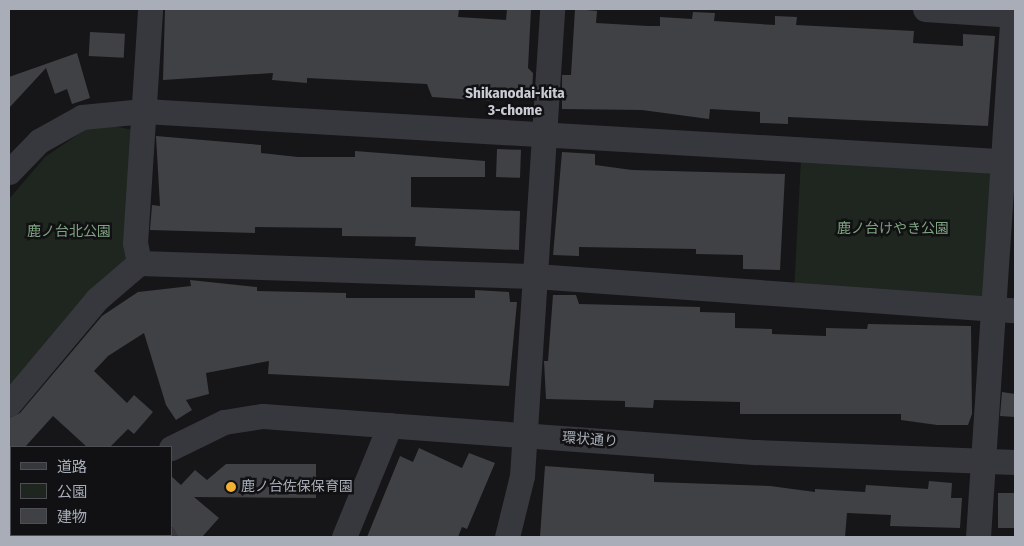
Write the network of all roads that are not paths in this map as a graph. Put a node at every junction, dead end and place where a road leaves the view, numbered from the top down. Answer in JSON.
{"nodes":[{"id":1,"x":150,"y":9,"type":"edge"},
{"id":2,"x":552,"y":9,"type":"edge"},
{"id":3,"x":925,"y":9,"type":"edge"},
{"id":4,"x":1013,"y":13,"type":"edge"},
{"id":5,"x":144,"y":111,"type":"junction"},
{"id":6,"x":544,"y":134,"type":"junction"},
{"id":7,"x":1009,"y":162,"type":"edge"},
{"id":8,"x":9,"y":172,"type":"edge"},
{"id":9,"x":139,"y":263,"type":"junction"},
{"id":10,"x":535,"y":276,"type":"junction"},
{"id":11,"x":1004,"y":309,"type":"edge"},
{"id":12,"x":9,"y":404,"type":"edge"},
{"id":13,"x":390,"y":425,"type":"junction"},
{"id":14,"x":525,"y":435,"type":"junction"},
{"id":15,"x":172,"y":448,"type":"edge"},
{"id":16,"x":983,"y":459,"type":"junction"},
{"id":17,"x":1015,"y":462,"type":"edge"},
{"id":18,"x":344,"y":537,"type":"edge"},
{"id":19,"x":507,"y":537,"type":"edge"},
{"id":20,"x":978,"y":537,"type":"edge"}],
"edges":[{"from":1,"to":5,"type":"street"},
{"from":2,"to":6,"type":"street"},
{"from":3,"to":4,"type":"street"},
{"from":4,"to":7,"type":"street"},
{"from":5,"to":6,"type":"street"},
{"from":5,"to":8,"type":"street"},
{"from":5,"to":9,"type":"street"},
{"from":6,"to":7,"type":"street"},
{"from":6,"to":10,"type":"street"},
{"from":7,"to":11,"type":"street"},
{"from":9,"to":10,"type":"street"},
{"from":9,"to":12,"type":"street"},
{"from":10,"to":11,"type":"street"},
{"from":10,"to":14,"type":"street"},
{"from":11,"to":16,"type":"street"},
{"from":13,"to":14,"type":"street","name":"環状通り"},
{"from":13,"to":15,"type":"street","name":"環状通り"},
{"from":13,"to":18,"type":"street"},
{"from":14,"to":16,"type":"street","name":"環状通り"},
{"from":14,"to":19,"type":"street"},
{"from":16,"to":17,"type":"street","name":"環状通り"},
{"from":16,"to":20,"type":"street"}]}
